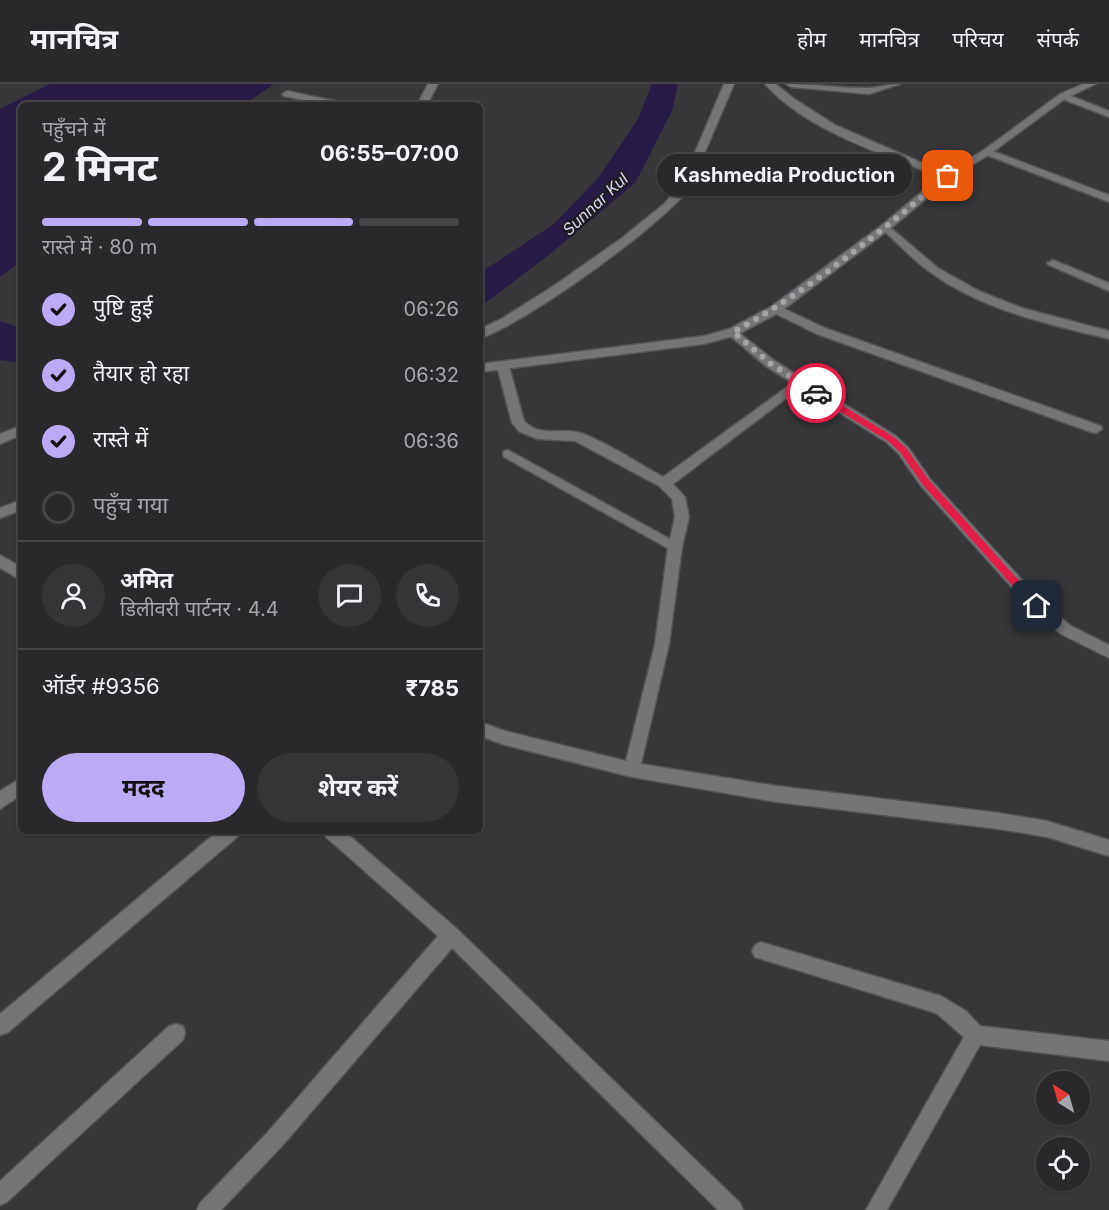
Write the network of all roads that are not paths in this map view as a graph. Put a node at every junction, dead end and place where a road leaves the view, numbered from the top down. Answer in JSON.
{"nodes":[{"id":1,"x":433,"y":84,"type":"edge"},
{"id":2,"x":729,"y":84,"type":"edge"},
{"id":3,"x":770,"y":84,"type":"edge"},
{"id":4,"x":791,"y":84,"type":"edge"},
{"id":5,"x":895,"y":84,"type":"edge"},
{"id":6,"x":1084,"y":85,"type":"edge"},
{"id":7,"x":287,"y":94,"type":"dead end"},
{"id":8,"x":1063,"y":96,"type":"junction"},
{"id":9,"x":326,"y":102,"type":"edge"},
{"id":10,"x":424,"y":102,"type":"edge"},
{"id":11,"x":1109,"y":114,"type":"edge"},
{"id":12,"x":987,"y":152,"type":"junction"},
{"id":13,"x":948,"y":176,"type":"junction"},
{"id":14,"x":1109,"y":199,"type":"edge"},
{"id":15,"x":886,"y":227,"type":"junction"},
{"id":16,"x":1053,"y":263,"type":"dead end"},
{"id":17,"x":1109,"y":286,"type":"edge"},
{"id":18,"x":776,"y":309,"type":"junction"},
{"id":19,"x":733,"y":332,"type":"junction"},
{"id":20,"x":483,"y":333,"type":"edge"},
{"id":21,"x":1109,"y":335,"type":"edge"},
{"id":22,"x":503,"y":366,"type":"junction"},
{"id":23,"x":483,"y":368,"type":"edge"},
{"id":24,"x":791,"y":390,"type":"dead end"},
{"id":25,"x":1096,"y":429,"type":"dead end"},
{"id":26,"x":18,"y":431,"type":"edge"},
{"id":27,"x":0,"y":439,"type":"edge"},
{"id":28,"x":508,"y":454,"type":"dead end"},
{"id":29,"x":664,"y":483,"type":"junction"},
{"id":30,"x":18,"y":506,"type":"edge"},
{"id":31,"x":0,"y":513,"type":"edge"},
{"id":32,"x":675,"y":547,"type":"junction"},
{"id":33,"x":0,"y":562,"type":"edge"},
{"id":34,"x":18,"y":572,"type":"edge"},
{"id":35,"x":1109,"y":652,"type":"edge"},
{"id":36,"x":483,"y":730,"type":"edge"},
{"id":37,"x":632,"y":770,"type":"junction"},
{"id":38,"x":18,"y":787,"type":"edge"},
{"id":39,"x":0,"y":801,"type":"edge"},
{"id":40,"x":227,"y":834,"type":"edge"},
{"id":41,"x":335,"y":834,"type":"edge"},
{"id":42,"x":1109,"y":848,"type":"edge"},
{"id":43,"x":451,"y":935,"type":"junction"},
{"id":44,"x":761,"y":951,"type":"dead end"},
{"id":45,"x":0,"y":1026,"type":"edge"},
{"id":46,"x":176,"y":1033,"type":"dead end"},
{"id":47,"x":975,"y":1035,"type":"junction"},
{"id":48,"x":1109,"y":1051,"type":"edge"},
{"id":49,"x":0,"y":1195,"type":"edge"},
{"id":50,"x":207,"y":1210,"type":"edge"},
{"id":51,"x":733,"y":1210,"type":"edge"},
{"id":52,"x":876,"y":1210,"type":"edge"}],
"edges":[{"from":1,"to":10,"type":"street"},
{"from":2,"to":20,"type":"street"},
{"from":3,"to":13,"type":"street"},
{"from":4,"to":5,"type":"street"},
{"from":6,"to":8,"type":"street"},
{"from":7,"to":9,"type":"street"},
{"from":8,"to":11,"type":"street"},
{"from":8,"to":12,"type":"street"},
{"from":12,"to":13,"type":"street"},
{"from":12,"to":14,"type":"street"},
{"from":13,"to":15,"type":"street"},
{"from":15,"to":18,"type":"street"},
{"from":15,"to":21,"type":"street"},
{"from":16,"to":17,"type":"street"},
{"from":18,"to":19,"type":"street"},
{"from":18,"to":25,"type":"street"},
{"from":19,"to":22,"type":"street"},
{"from":19,"to":35,"type":"street"},
{"from":22,"to":23,"type":"street"},
{"from":22,"to":29,"type":"street"},
{"from":24,"to":29,"type":"street"},
{"from":26,"to":27,"type":"street"},
{"from":28,"to":32,"type":"lane"},
{"from":29,"to":32,"type":"street"},
{"from":30,"to":31,"type":"street"},
{"from":32,"to":37,"type":"street"},
{"from":33,"to":34,"type":"street"},
{"from":36,"to":37,"type":"street"},
{"from":37,"to":42,"type":"street"},
{"from":38,"to":39,"type":"street"},
{"from":40,"to":45,"type":"street"},
{"from":41,"to":43,"type":"street"},
{"from":43,"to":50,"type":"street"},
{"from":43,"to":51,"type":"street"},
{"from":44,"to":47,"type":"street"},
{"from":46,"to":49,"type":"street"},
{"from":47,"to":48,"type":"street"},
{"from":47,"to":52,"type":"street"}]}
